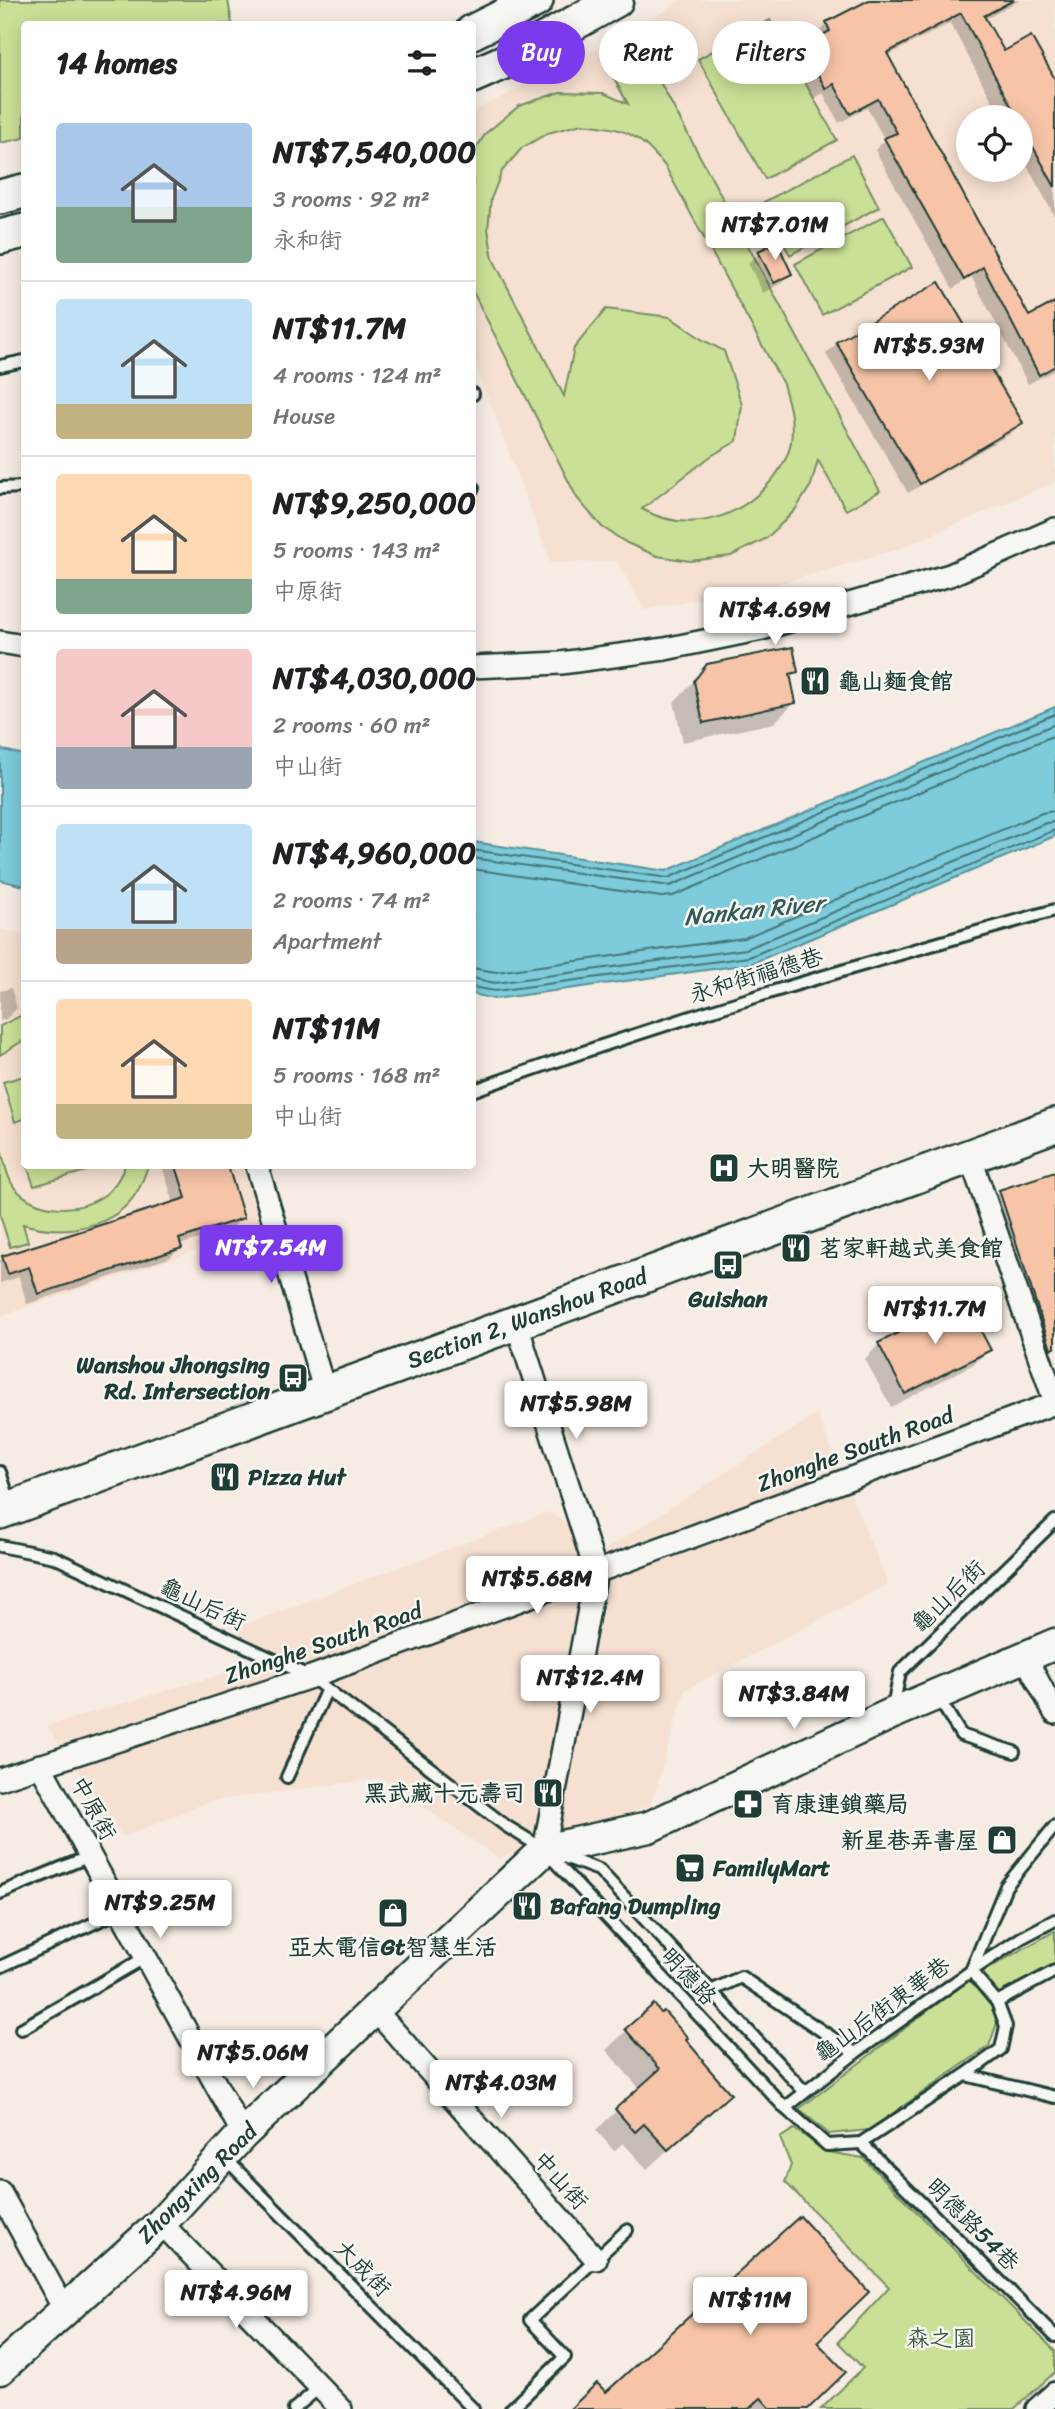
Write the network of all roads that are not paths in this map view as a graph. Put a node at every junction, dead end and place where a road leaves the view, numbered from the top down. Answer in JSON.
{"nodes":[{"id":1,"x":536,"y":0,"type":"edge"},
{"id":2,"x":616,"y":0,"type":"edge"},
{"id":3,"x":476,"y":30,"type":"edge"},
{"id":4,"x":476,"y":74,"type":"edge"},
{"id":5,"x":21,"y":192,"type":"edge"},
{"id":6,"x":0,"y":197,"type":"edge"},
{"id":7,"x":21,"y":232,"type":"edge"},
{"id":8,"x":0,"y":237,"type":"edge"},
{"id":9,"x":21,"y":362,"type":"edge"},
{"id":10,"x":0,"y":366,"type":"edge"},
{"id":11,"x":21,"y":487,"type":"edge"},
{"id":12,"x":0,"y":488,"type":"edge"},
{"id":13,"x":1055,"y":529,"type":"edge"},
{"id":14,"x":0,"y":642,"type":"edge"},
{"id":15,"x":21,"y":646,"type":"edge"},
{"id":16,"x":476,"y":667,"type":"edge"},
{"id":17,"x":1055,"y":910,"type":"edge"},
{"id":18,"x":476,"y":1090,"type":"edge"},
{"id":19,"x":1055,"y":1125,"type":"edge"},
{"id":20,"x":970,"y":1156,"type":"junction"},
{"id":21,"x":261,"y":1169,"type":"edge"},
{"id":22,"x":516,"y":1322,"type":"junction"},
{"id":23,"x":325,"y":1392,"type":"junction"},
{"id":24,"x":1055,"y":1403,"type":"edge"},
{"id":25,"x":0,"y":1472,"type":"edge"},
{"id":26,"x":6,"y":1510,"type":"edge"},
{"id":27,"x":1055,"y":1521,"type":"edge"},
{"id":28,"x":0,"y":1546,"type":"edge"},
{"id":29,"x":596,"y":1572,"type":"junction"},
{"id":30,"x":1055,"y":1644,"type":"edge"},
{"id":31,"x":1025,"y":1657,"type":"junction"},
{"id":32,"x":319,"y":1683,"type":"junction"},
{"id":33,"x":937,"y":1695,"type":"junction"},
{"id":34,"x":1055,"y":1713,"type":"edge"},
{"id":35,"x":891,"y":1714,"type":"junction"},
{"id":36,"x":1014,"y":1752,"type":"dead end"},
{"id":37,"x":40,"y":1765,"type":"junction"},
{"id":38,"x":287,"y":1777,"type":"dead end"},
{"id":39,"x":0,"y":1779,"type":"edge"},
{"id":40,"x":1055,"y":1826,"type":"edge"},
{"id":41,"x":544,"y":1850,"type":"junction"},
{"id":42,"x":90,"y":1856,"type":"junction"},
{"id":43,"x":0,"y":1894,"type":"edge"},
{"id":44,"x":120,"y":1910,"type":"junction"},
{"id":45,"x":1055,"y":1920,"type":"edge"},
{"id":46,"x":146,"y":1957,"type":"junction"},
{"id":47,"x":0,"y":1967,"type":"edge"},
{"id":48,"x":971,"y":1971,"type":"junction"},
{"id":49,"x":1055,"y":1971,"type":"edge"},
{"id":50,"x":711,"y":1991,"type":"junction"},
{"id":51,"x":997,"y":2002,"type":"junction"},
{"id":52,"x":375,"y":2010,"type":"junction"},
{"id":53,"x":21,"y":2029,"type":"dead end"},
{"id":54,"x":855,"y":2053,"type":"junction"},
{"id":55,"x":965,"y":2075,"type":"junction"},
{"id":56,"x":804,"y":2091,"type":"junction"},
{"id":57,"x":1055,"y":2096,"type":"edge"},
{"id":58,"x":785,"y":2108,"type":"junction"},
{"id":59,"x":860,"y":2143,"type":"junction"},
{"id":60,"x":233,"y":2145,"type":"junction"},
{"id":61,"x":0,"y":2194,"type":"edge"},
{"id":62,"x":161,"y":2223,"type":"junction"},
{"id":63,"x":627,"y":2230,"type":"dead end"},
{"id":64,"x":596,"y":2259,"type":"junction"},
{"id":65,"x":64,"y":2309,"type":"junction"},
{"id":66,"x":1055,"y":2336,"type":"edge"},
{"id":67,"x":0,"y":2369,"type":"edge"},
{"id":68,"x":320,"y":2387,"type":"junction"},
{"id":69,"x":1055,"y":2393,"type":"edge"},
{"id":70,"x":295,"y":2409,"type":"edge"},
{"id":71,"x":341,"y":2409,"type":"edge"},
{"id":72,"x":473,"y":2409,"type":"edge"},
{"id":73,"x":511,"y":2409,"type":"edge"},
{"id":74,"x":1037,"y":2409,"type":"edge"}],
"edges":[{"from":1,"to":3,"type":"main road"},
{"from":2,"to":4,"type":"main road"},
{"from":5,"to":6,"type":"main road"},
{"from":7,"to":8,"type":"main road"},
{"from":9,"to":10,"type":"lane"},
{"from":11,"to":12,"type":"lane"},
{"from":13,"to":16,"type":"street"},
{"from":14,"to":15,"type":"street"},
{"from":17,"to":18,"type":"lane","name":"永和街福德巷"},
{"from":19,"to":20,"type":"main road","name":"Section 2, Wanshou Road"},
{"from":20,"to":22,"type":"main road","name":"Section 2, Wanshou Road"},
{"from":20,"to":24,"type":"street"},
{"from":21,"to":23,"type":"street"},
{"from":22,"to":23,"type":"main road","name":"Section 2, Wanshou Road"},
{"from":22,"to":29,"type":"street"},
{"from":23,"to":26,"type":"main road","name":"Section 2, Wanshou Road"},
{"from":24,"to":29,"type":"street","name":"Zhonghe South Road"},
{"from":25,"to":26,"type":"lane"},
{"from":27,"to":35,"type":"lane","name":"龜山后街"},
{"from":28,"to":32,"type":"lane","name":"龜山后街"},
{"from":29,"to":32,"type":"street","name":"Zhonghe South Road"},
{"from":29,"to":41,"type":"street"},
{"from":30,"to":31,"type":"street"},
{"from":31,"to":33,"type":"street"},
{"from":31,"to":34,"type":"street"},
{"from":32,"to":37,"type":"street","name":"Zhonghe South Road"},
{"from":32,"to":38,"type":"lane"},
{"from":32,"to":41,"type":"lane","name":"龜山后街"},
{"from":33,"to":35,"type":"street"},
{"from":33,"to":36,"type":"lane"},
{"from":35,"to":41,"type":"street"},
{"from":37,"to":39,"type":"street","name":"Zhonghe South Road"},
{"from":37,"to":42,"type":"street","name":"中原街"},
{"from":40,"to":48,"type":"lane","name":"龜山后街東華巷"},
{"from":41,"to":50,"type":"lane","name":"明德路"},
{"from":41,"to":52,"type":"street","name":"Zhongxing Road"},
{"from":41,"to":58,"type":"lane","name":"明德路"},
{"from":42,"to":43,"type":"lane"},
{"from":42,"to":44,"type":"street","name":"中原街"},
{"from":44,"to":46,"type":"street","name":"中原街"},
{"from":44,"to":47,"type":"lane"},
{"from":45,"to":48,"type":"lane"},
{"from":46,"to":53,"type":"lane"},
{"from":46,"to":60,"type":"street","name":"中原街"},
{"from":48,"to":51,"type":"lane"},
{"from":48,"to":54,"type":"lane","name":"龜山后街東華巷"},
{"from":49,"to":51,"type":"lane"},
{"from":50,"to":54,"type":"lane"},
{"from":50,"to":56,"type":"lane","name":"明德路"},
{"from":51,"to":55,"type":"lane"},
{"from":52,"to":60,"type":"street","name":"Zhongxing Road"},
{"from":52,"to":64,"type":"street","name":"中山街"},
{"from":54,"to":56,"type":"lane","name":"龜山后街東華巷"},
{"from":55,"to":57,"type":"lane"},
{"from":55,"to":59,"type":"lane"},
{"from":56,"to":58,"type":"lane","name":"龜山后街東華巷"},
{"from":58,"to":59,"type":"lane","name":"明德路"},
{"from":59,"to":66,"type":"lane","name":"明德路54巷"},
{"from":60,"to":62,"type":"street","name":"Zhongxing Road"},
{"from":60,"to":72,"type":"lane","name":"大成街"},
{"from":61,"to":65,"type":"street"},
{"from":62,"to":65,"type":"street","name":"Zhongxing Road"},
{"from":62,"to":68,"type":"street"},
{"from":63,"to":64,"type":"lane"},
{"from":64,"to":73,"type":"lane"},
{"from":65,"to":67,"type":"street","name":"Zhongxing Road"},
{"from":68,"to":70,"type":"lane"},
{"from":68,"to":71,"type":"street"},
{"from":69,"to":74,"type":"street"}]}
